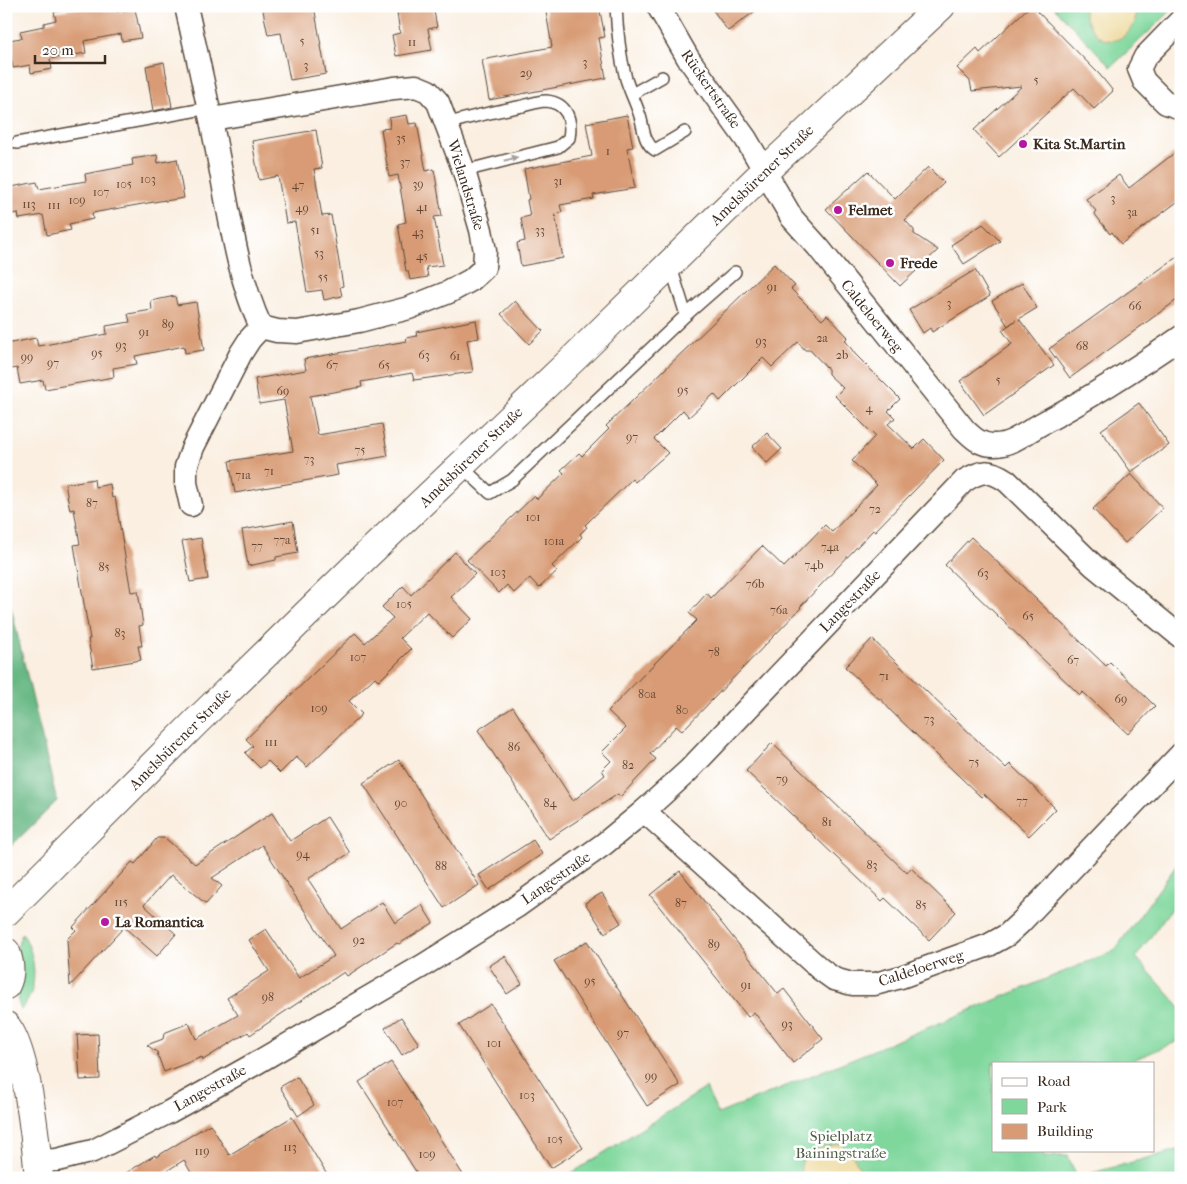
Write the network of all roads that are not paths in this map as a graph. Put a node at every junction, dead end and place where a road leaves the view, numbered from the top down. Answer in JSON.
{"nodes":[{"id":1,"x":186,"y":6,"type":"edge"},
{"id":2,"x":616,"y":6,"type":"edge"},
{"id":3,"x":658,"y":6,"type":"edge"},
{"id":4,"x":941,"y":6,"type":"edge"},
{"id":5,"x":1181,"y":20,"type":"edge"},
{"id":6,"x":662,"y":77,"type":"dead end"},
{"id":7,"x":632,"y":94,"type":"junction"},
{"id":8,"x":1181,"y":106,"type":"edge"},
{"id":9,"x":210,"y":114,"type":"junction"},
{"id":10,"x":447,"y":124,"type":"junction"},
{"id":11,"x":685,"y":132,"type":"dead end"},
{"id":12,"x":17,"y":144,"type":"dead end"},
{"id":13,"x":464,"y":171,"type":"junction"},
{"id":14,"x":764,"y":172,"type":"junction"},
{"id":15,"x":670,"y":264,"type":"junction"},
{"id":16,"x":735,"y":272,"type":"dead end"},
{"id":17,"x":686,"y":315,"type":"junction"},
{"id":18,"x":261,"y":327,"type":"junction"},
{"id":19,"x":1181,"y":337,"type":"edge"},
{"id":20,"x":461,"y":466,"type":"junction"},
{"id":21,"x":190,"y":505,"type":"dead end"},
{"id":22,"x":1181,"y":638,"type":"edge"},
{"id":23,"x":1181,"y":754,"type":"edge"},
{"id":24,"x":644,"y":811,"type":"junction"},
{"id":25,"x":6,"y":912,"type":"edge"},
{"id":26,"x":6,"y":952,"type":"edge"},
{"id":27,"x":6,"y":985,"type":"edge"},
{"id":28,"x":6,"y":1026,"type":"edge"},
{"id":29,"x":39,"y":1170,"type":"edge"}],
"edges":[{"from":1,"to":9,"type":"street"},
{"from":2,"to":7,"type":"lane"},
{"from":3,"to":14,"type":"street","name":"Rückertstraße"},
{"from":4,"to":14,"type":"street","name":"Amelsbürener Straße"},
{"from":5,"to":8,"type":"street"},
{"from":6,"to":7,"type":"lane"},
{"from":7,"to":11,"type":"lane"},
{"from":9,"to":10,"type":"street","name":"Wielandstraße"},
{"from":9,"to":12,"type":"lane"},
{"from":9,"to":18,"type":"street"},
{"from":10,"to":13,"type":"street","name":"Wielandstraße"},
{"from":13,"to":10,"type":"lane","one_way":true},
{"from":13,"to":18,"type":"street","name":"Wielandstraße"},
{"from":14,"to":15,"type":"street","name":"Amelsbürener Straße"},
{"from":14,"to":19,"type":"street","name":"Caldeloerweg"},
{"from":15,"to":17,"type":"lane"},
{"from":15,"to":20,"type":"street","name":"Amelsbürener Straße"},
{"from":16,"to":17,"type":"lane"},
{"from":17,"to":20,"type":"lane"},
{"from":18,"to":21,"type":"street"},
{"from":20,"to":25,"type":"street","name":"Amelsbürener Straße"},
{"from":22,"to":24,"type":"street","name":"Langestraße"},
{"from":23,"to":24,"type":"street","name":"Caldeloerweg"},
{"from":24,"to":29,"type":"street","name":"Langestraße"},
{"from":26,"to":27,"type":"street"},
{"from":28,"to":29,"type":"street"}]}
